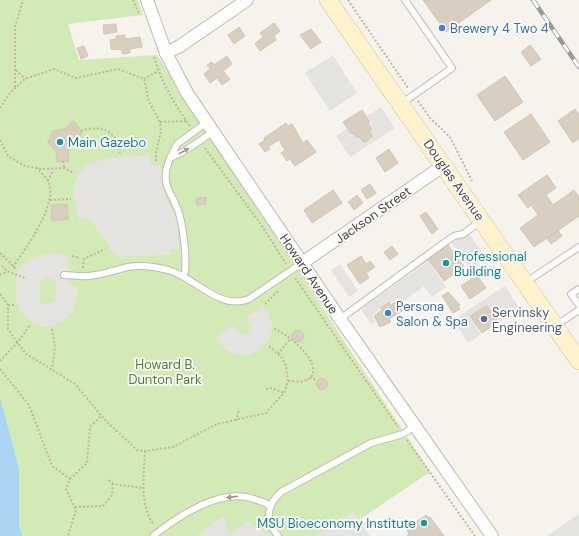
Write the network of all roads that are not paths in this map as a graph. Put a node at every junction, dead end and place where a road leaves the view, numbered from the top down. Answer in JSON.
{"nodes":[{"id":1,"x":147,"y":0,"type":"edge"},
{"id":2,"x":247,"y":0,"type":"edge"},
{"id":3,"x":328,"y":0,"type":"edge"},
{"id":4,"x":405,"y":0,"type":"edge"},
{"id":5,"x":166,"y":53,"type":"junction"},
{"id":6,"x":408,"y":100,"type":"junction"},
{"id":7,"x":209,"y":127,"type":"junction"},
{"id":8,"x":170,"y":158,"type":"junction"},
{"id":9,"x":443,"y":166,"type":"junction"},
{"id":10,"x":482,"y":220,"type":"junction"},
{"id":11,"x":579,"y":247,"type":"edge"},
{"id":12,"x":302,"y":263,"type":"junction"},
{"id":13,"x":64,"y":275,"type":"dead end"},
{"id":14,"x":184,"y":275,"type":"junction"},
{"id":15,"x":525,"y":283,"type":"junction"},
{"id":16,"x":579,"y":289,"type":"edge"},
{"id":17,"x":579,"y":305,"type":"edge"},
{"id":18,"x":579,"y":310,"type":"edge"},
{"id":19,"x":340,"y":319,"type":"junction"},
{"id":20,"x":555,"y":326,"type":"junction"},
{"id":21,"x":579,"y":361,"type":"edge"},
{"id":22,"x":415,"y":426,"type":"junction"},
{"id":23,"x":270,"y":505,"type":"junction"},
{"id":24,"x":154,"y":536,"type":"edge"},
{"id":25,"x":278,"y":536,"type":"edge"},
{"id":26,"x":492,"y":536,"type":"edge"}],
"edges":[{"from":1,"to":5,"type":"street","name":"Howard Avenue"},
{"from":2,"to":5,"type":"street"},
{"from":3,"to":6,"type":"street","name":"Douglas Avenue"},
{"from":4,"to":6,"type":"lane"},
{"from":5,"to":7,"type":"street","name":"Howard Avenue"},
{"from":6,"to":9,"type":"street","name":"Douglas Avenue"},
{"from":8,"to":7,"type":"lane","one_way":true},
{"from":7,"to":8,"type":"lane"},
{"from":7,"to":12,"type":"street","name":"Howard Avenue"},
{"from":8,"to":14,"type":"lane"},
{"from":9,"to":10,"type":"street","name":"Douglas Avenue"},
{"from":9,"to":12,"type":"street","name":"Jackson Street"},
{"from":10,"to":15,"type":"street","name":"Douglas Avenue"},
{"from":10,"to":19,"type":"lane"},
{"from":11,"to":15,"type":"lane"},
{"from":12,"to":14,"type":"lane"},
{"from":12,"to":19,"type":"street","name":"Howard Avenue"},
{"from":13,"to":14,"type":"lane"},
{"from":15,"to":20,"type":"street","name":"Douglas Avenue"},
{"from":16,"to":17,"type":"lane"},
{"from":18,"to":20,"type":"lane"},
{"from":19,"to":22,"type":"street","name":"Howard Avenue"},
{"from":20,"to":21,"type":"street","name":"Douglas Avenue"},
{"from":22,"to":23,"type":"lane"},
{"from":22,"to":26,"type":"street","name":"Howard Avenue"},
{"from":23,"to":24,"type":"lane","one_way":true},
{"from":23,"to":25,"type":"lane"}]}
